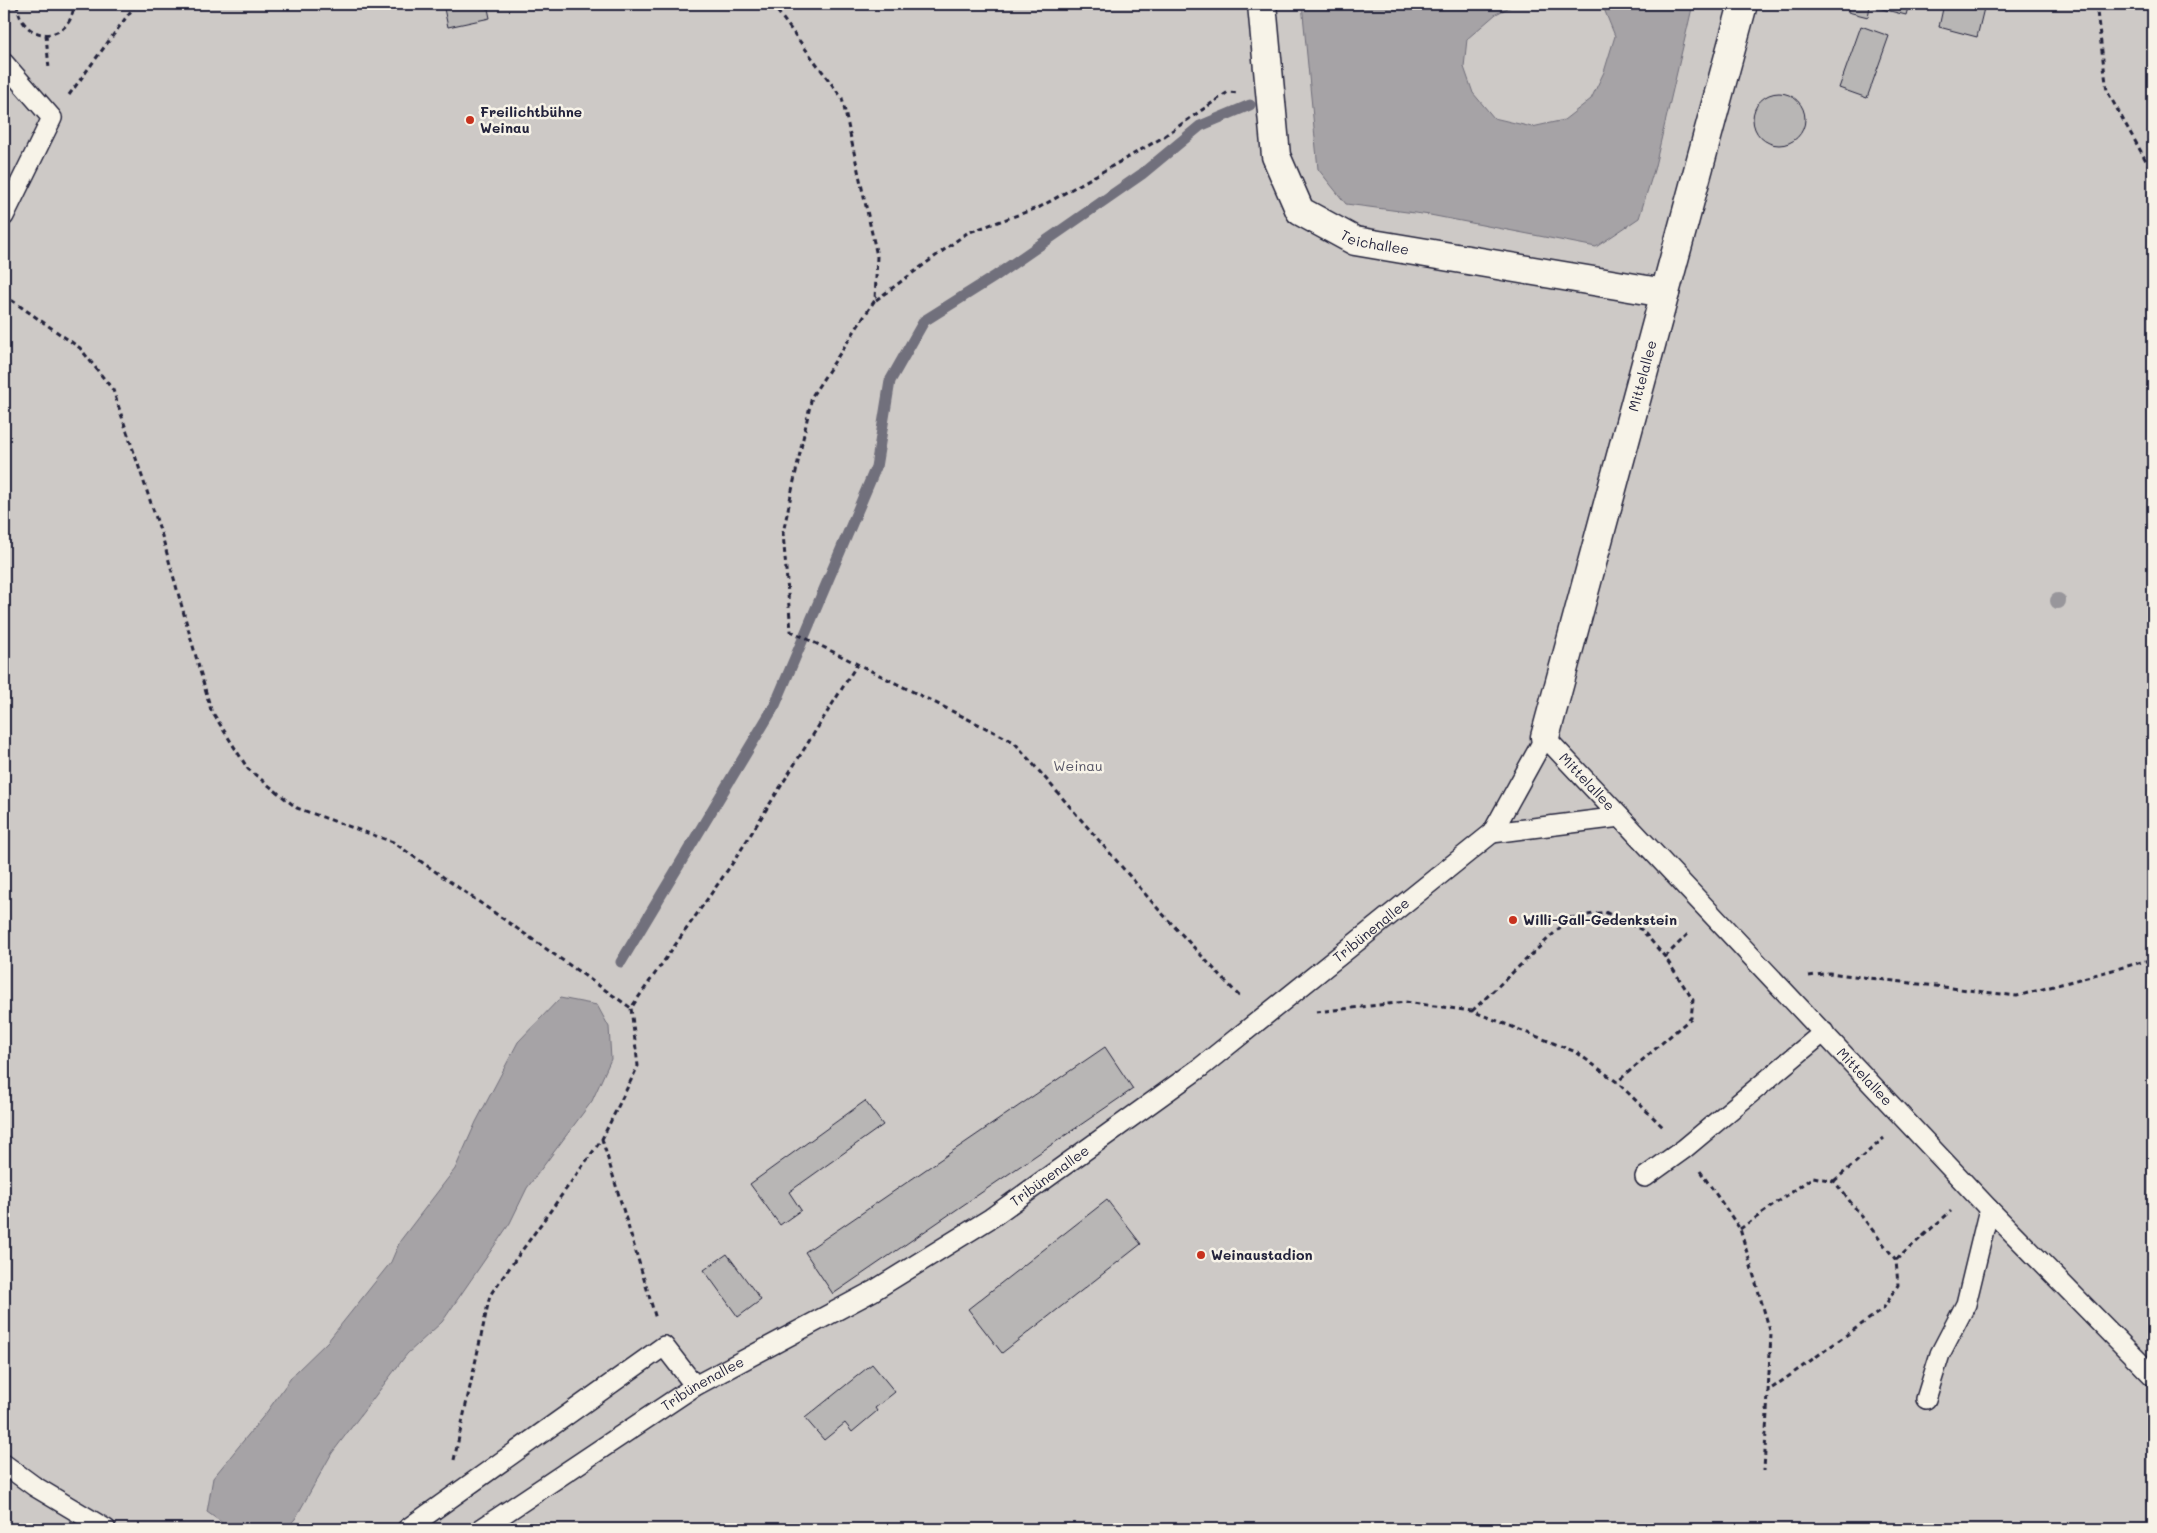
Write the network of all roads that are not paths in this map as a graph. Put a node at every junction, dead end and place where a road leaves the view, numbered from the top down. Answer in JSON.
{"nodes":[{"id":1,"x":1262,"y":4,"type":"edge"},
{"id":2,"x":1743,"y":4,"type":"edge"},
{"id":3,"x":4,"y":63,"type":"edge"},
{"id":4,"x":4,"y":216,"type":"edge"},
{"id":5,"x":1666,"y":293,"type":"junction"},
{"id":6,"x":1545,"y":737,"type":"junction"},
{"id":7,"x":1620,"y":817,"type":"junction"},
{"id":8,"x":1492,"y":833,"type":"junction"},
{"id":9,"x":1824,"y":1032,"type":"junction"},
{"id":10,"x":1645,"y":1177,"type":"dead end"},
{"id":11,"x":1990,"y":1208,"type":"junction"},
{"id":12,"x":2153,"y":1376,"type":"edge"},
{"id":13,"x":695,"y":1386,"type":"junction"},
{"id":14,"x":1926,"y":1399,"type":"dead end"},
{"id":15,"x":4,"y":1464,"type":"edge"},
{"id":16,"x":106,"y":1529,"type":"edge"},
{"id":17,"x":407,"y":1529,"type":"edge"},
{"id":18,"x":481,"y":1529,"type":"edge"}],
"edges":[{"from":1,"to":5,"type":"street","name":"Teichallee"},
{"from":2,"to":5,"type":"street","name":"Mittelallee"},
{"from":3,"to":4,"type":"lane"},
{"from":5,"to":6,"type":"street","name":"Mittelallee"},
{"from":6,"to":7,"type":"lane","name":"Mittelallee"},
{"from":6,"to":8,"type":"lane","name":"Tribünenallee"},
{"from":7,"to":8,"type":"lane"},
{"from":7,"to":9,"type":"lane","name":"Mittelallee"},
{"from":8,"to":13,"type":"lane","name":"Tribünenallee"},
{"from":9,"to":10,"type":"lane"},
{"from":9,"to":11,"type":"lane","name":"Mittelallee"},
{"from":11,"to":12,"type":"lane","name":"Mittelallee"},
{"from":11,"to":14,"type":"lane"},
{"from":13,"to":17,"type":"lane"},
{"from":13,"to":18,"type":"lane","name":"Tribünenallee"},
{"from":15,"to":16,"type":"lane"}]}
